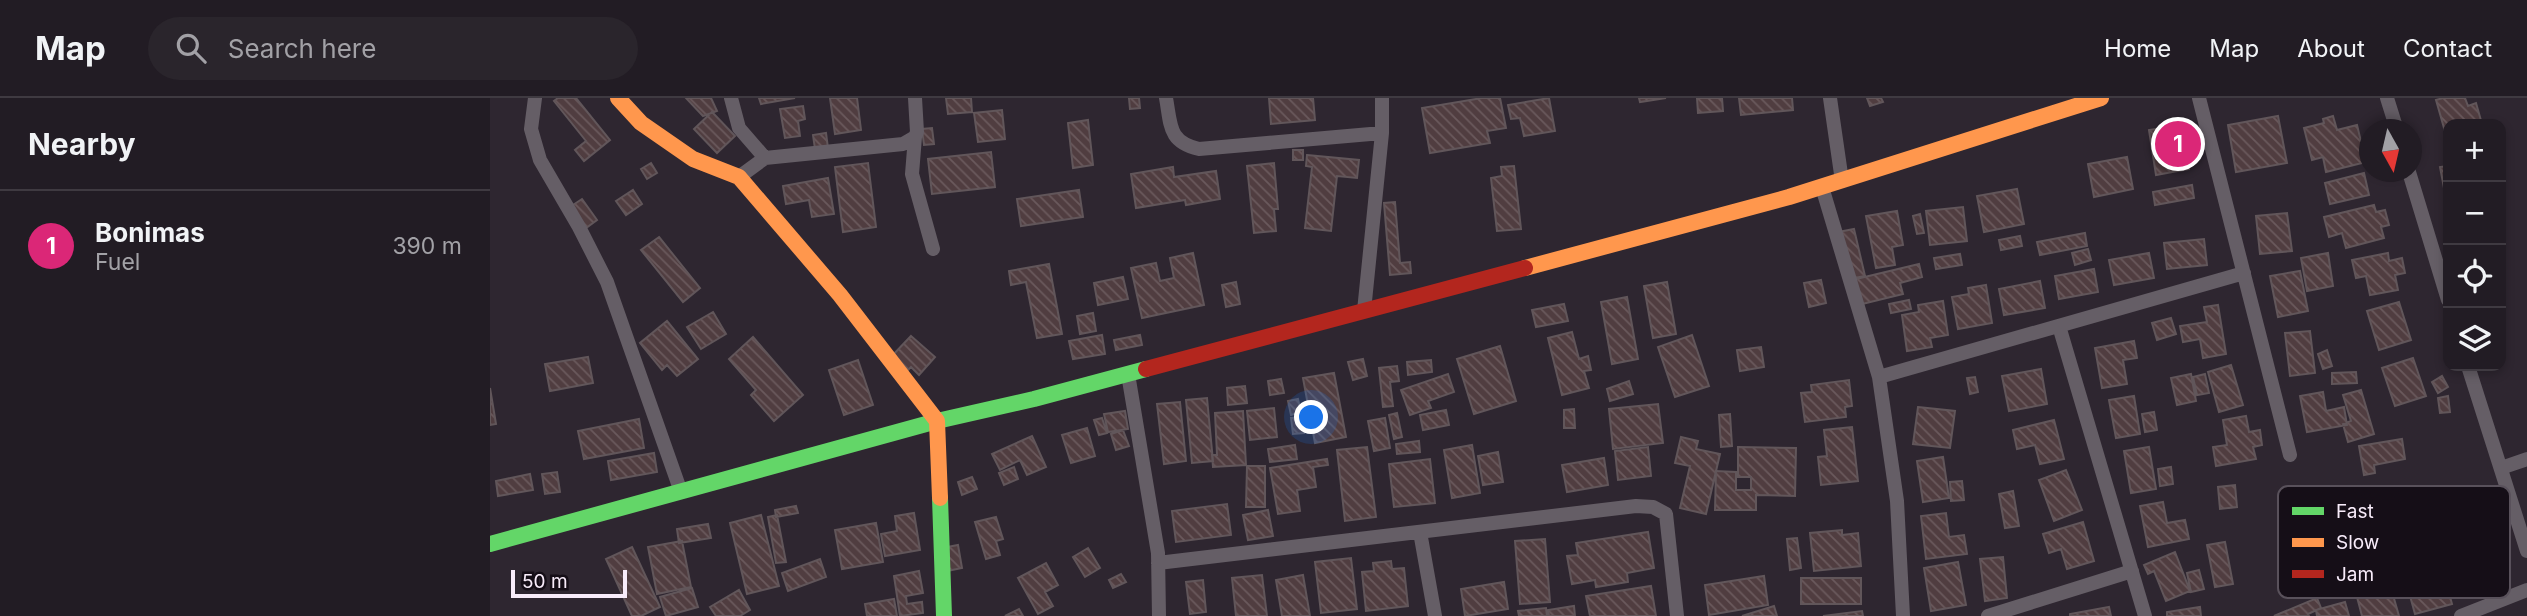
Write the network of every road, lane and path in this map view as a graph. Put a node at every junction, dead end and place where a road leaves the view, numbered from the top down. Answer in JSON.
{"nodes":[{"id":1,"x":535,"y":98,"type":"edge"},
{"id":2,"x":618,"y":98,"type":"edge"},
{"id":3,"x":731,"y":98,"type":"edge"},
{"id":4,"x":915,"y":98,"type":"edge"},
{"id":5,"x":1166,"y":98,"type":"edge"},
{"id":6,"x":1382,"y":98,"type":"edge"},
{"id":7,"x":1830,"y":98,"type":"edge"},
{"id":8,"x":2101,"y":98,"type":"edge"},
{"id":9,"x":2199,"y":98,"type":"edge"},
{"id":10,"x":2387,"y":98,"type":"edge"},
{"id":11,"x":2394,"y":119,"type":"edge"},
{"id":12,"x":1382,"y":133,"type":"junction"},
{"id":13,"x":915,"y":136,"type":"junction"},
{"id":14,"x":765,"y":158,"type":"junction"},
{"id":15,"x":738,"y":177,"type":"junction"},
{"id":16,"x":1842,"y":181,"type":"junction"},
{"id":17,"x":2412,"y":182,"type":"edge"},
{"id":18,"x":1822,"y":187,"type":"junction"},
{"id":19,"x":933,"y":249,"type":"dead end"},
{"id":20,"x":2244,"y":273,"type":"junction"},
{"id":21,"x":2443,"y":284,"type":"edge"},
{"id":22,"x":1364,"y":311,"type":"junction"},
{"id":23,"x":2059,"y":326,"type":"junction"},
{"id":24,"x":2470,"y":371,"type":"edge"},
{"id":25,"x":1128,"y":374,"type":"junction"},
{"id":26,"x":1879,"y":377,"type":"junction"},
{"id":27,"x":937,"y":421,"type":"junction"},
{"id":28,"x":2290,"y":455,"type":"dead end"},
{"id":29,"x":2527,"y":459,"type":"edge"},
{"id":30,"x":2501,"y":468,"type":"junction"},
{"id":31,"x":2507,"y":486,"type":"edge"},
{"id":32,"x":681,"y":492,"type":"junction"},
{"id":33,"x":2510,"y":497,"type":"edge"},
{"id":34,"x":1420,"y":532,"type":"junction"},
{"id":35,"x":490,"y":544,"type":"edge"},
{"id":36,"x":2527,"y":551,"type":"edge"},
{"id":37,"x":1158,"y":563,"type":"junction"},
{"id":38,"x":2132,"y":571,"type":"junction"},
{"id":39,"x":2527,"y":590,"type":"edge"},
{"id":40,"x":2510,"y":597,"type":"edge"},
{"id":41,"x":2507,"y":598,"type":"edge"},
{"id":42,"x":944,"y":616,"type":"edge"},
{"id":43,"x":1159,"y":616,"type":"edge"},
{"id":44,"x":1435,"y":616,"type":"edge"},
{"id":45,"x":1677,"y":616,"type":"edge"},
{"id":46,"x":1903,"y":616,"type":"edge"},
{"id":47,"x":1988,"y":616,"type":"edge"},
{"id":48,"x":2145,"y":616,"type":"edge"},
{"id":49,"x":2461,"y":616,"type":"edge"}],
"edges":[{"from":1,"to":32,"type":"street"},
{"from":2,"to":15,"type":"main road"},
{"from":3,"to":14,"type":"street"},
{"from":4,"to":13,"type":"street"},
{"from":5,"to":12,"type":"street"},
{"from":6,"to":12,"type":"street"},
{"from":7,"to":16,"type":"street"},
{"from":8,"to":16,"type":"main road"},
{"from":9,"to":20,"type":"street"},
{"from":10,"to":11,"type":"street"},
{"from":12,"to":22,"type":"street"},
{"from":13,"to":14,"type":"street"},
{"from":13,"to":19,"type":"street"},
{"from":14,"to":15,"type":"street"},
{"from":15,"to":27,"type":"main road"},
{"from":16,"to":18,"type":"main road"},
{"from":17,"to":21,"type":"street"},
{"from":18,"to":22,"type":"main road"},
{"from":18,"to":26,"type":"street"},
{"from":20,"to":23,"type":"street"},
{"from":20,"to":28,"type":"street"},
{"from":22,"to":25,"type":"main road"},
{"from":23,"to":26,"type":"street"},
{"from":23,"to":38,"type":"street"},
{"from":24,"to":30,"type":"street"},
{"from":25,"to":27,"type":"main road"},
{"from":25,"to":37,"type":"street"},
{"from":26,"to":46,"type":"street"},
{"from":27,"to":32,"type":"main road"},
{"from":27,"to":42,"type":"main road"},
{"from":29,"to":30,"type":"street"},
{"from":30,"to":31,"type":"street"},
{"from":32,"to":35,"type":"main road"},
{"from":33,"to":36,"type":"street"},
{"from":34,"to":37,"type":"street"},
{"from":34,"to":44,"type":"street"},
{"from":34,"to":45,"type":"street"},
{"from":37,"to":43,"type":"street"},
{"from":38,"to":47,"type":"street"},
{"from":38,"to":48,"type":"street"},
{"from":39,"to":40,"type":"street"},
{"from":41,"to":49,"type":"street"}]}
